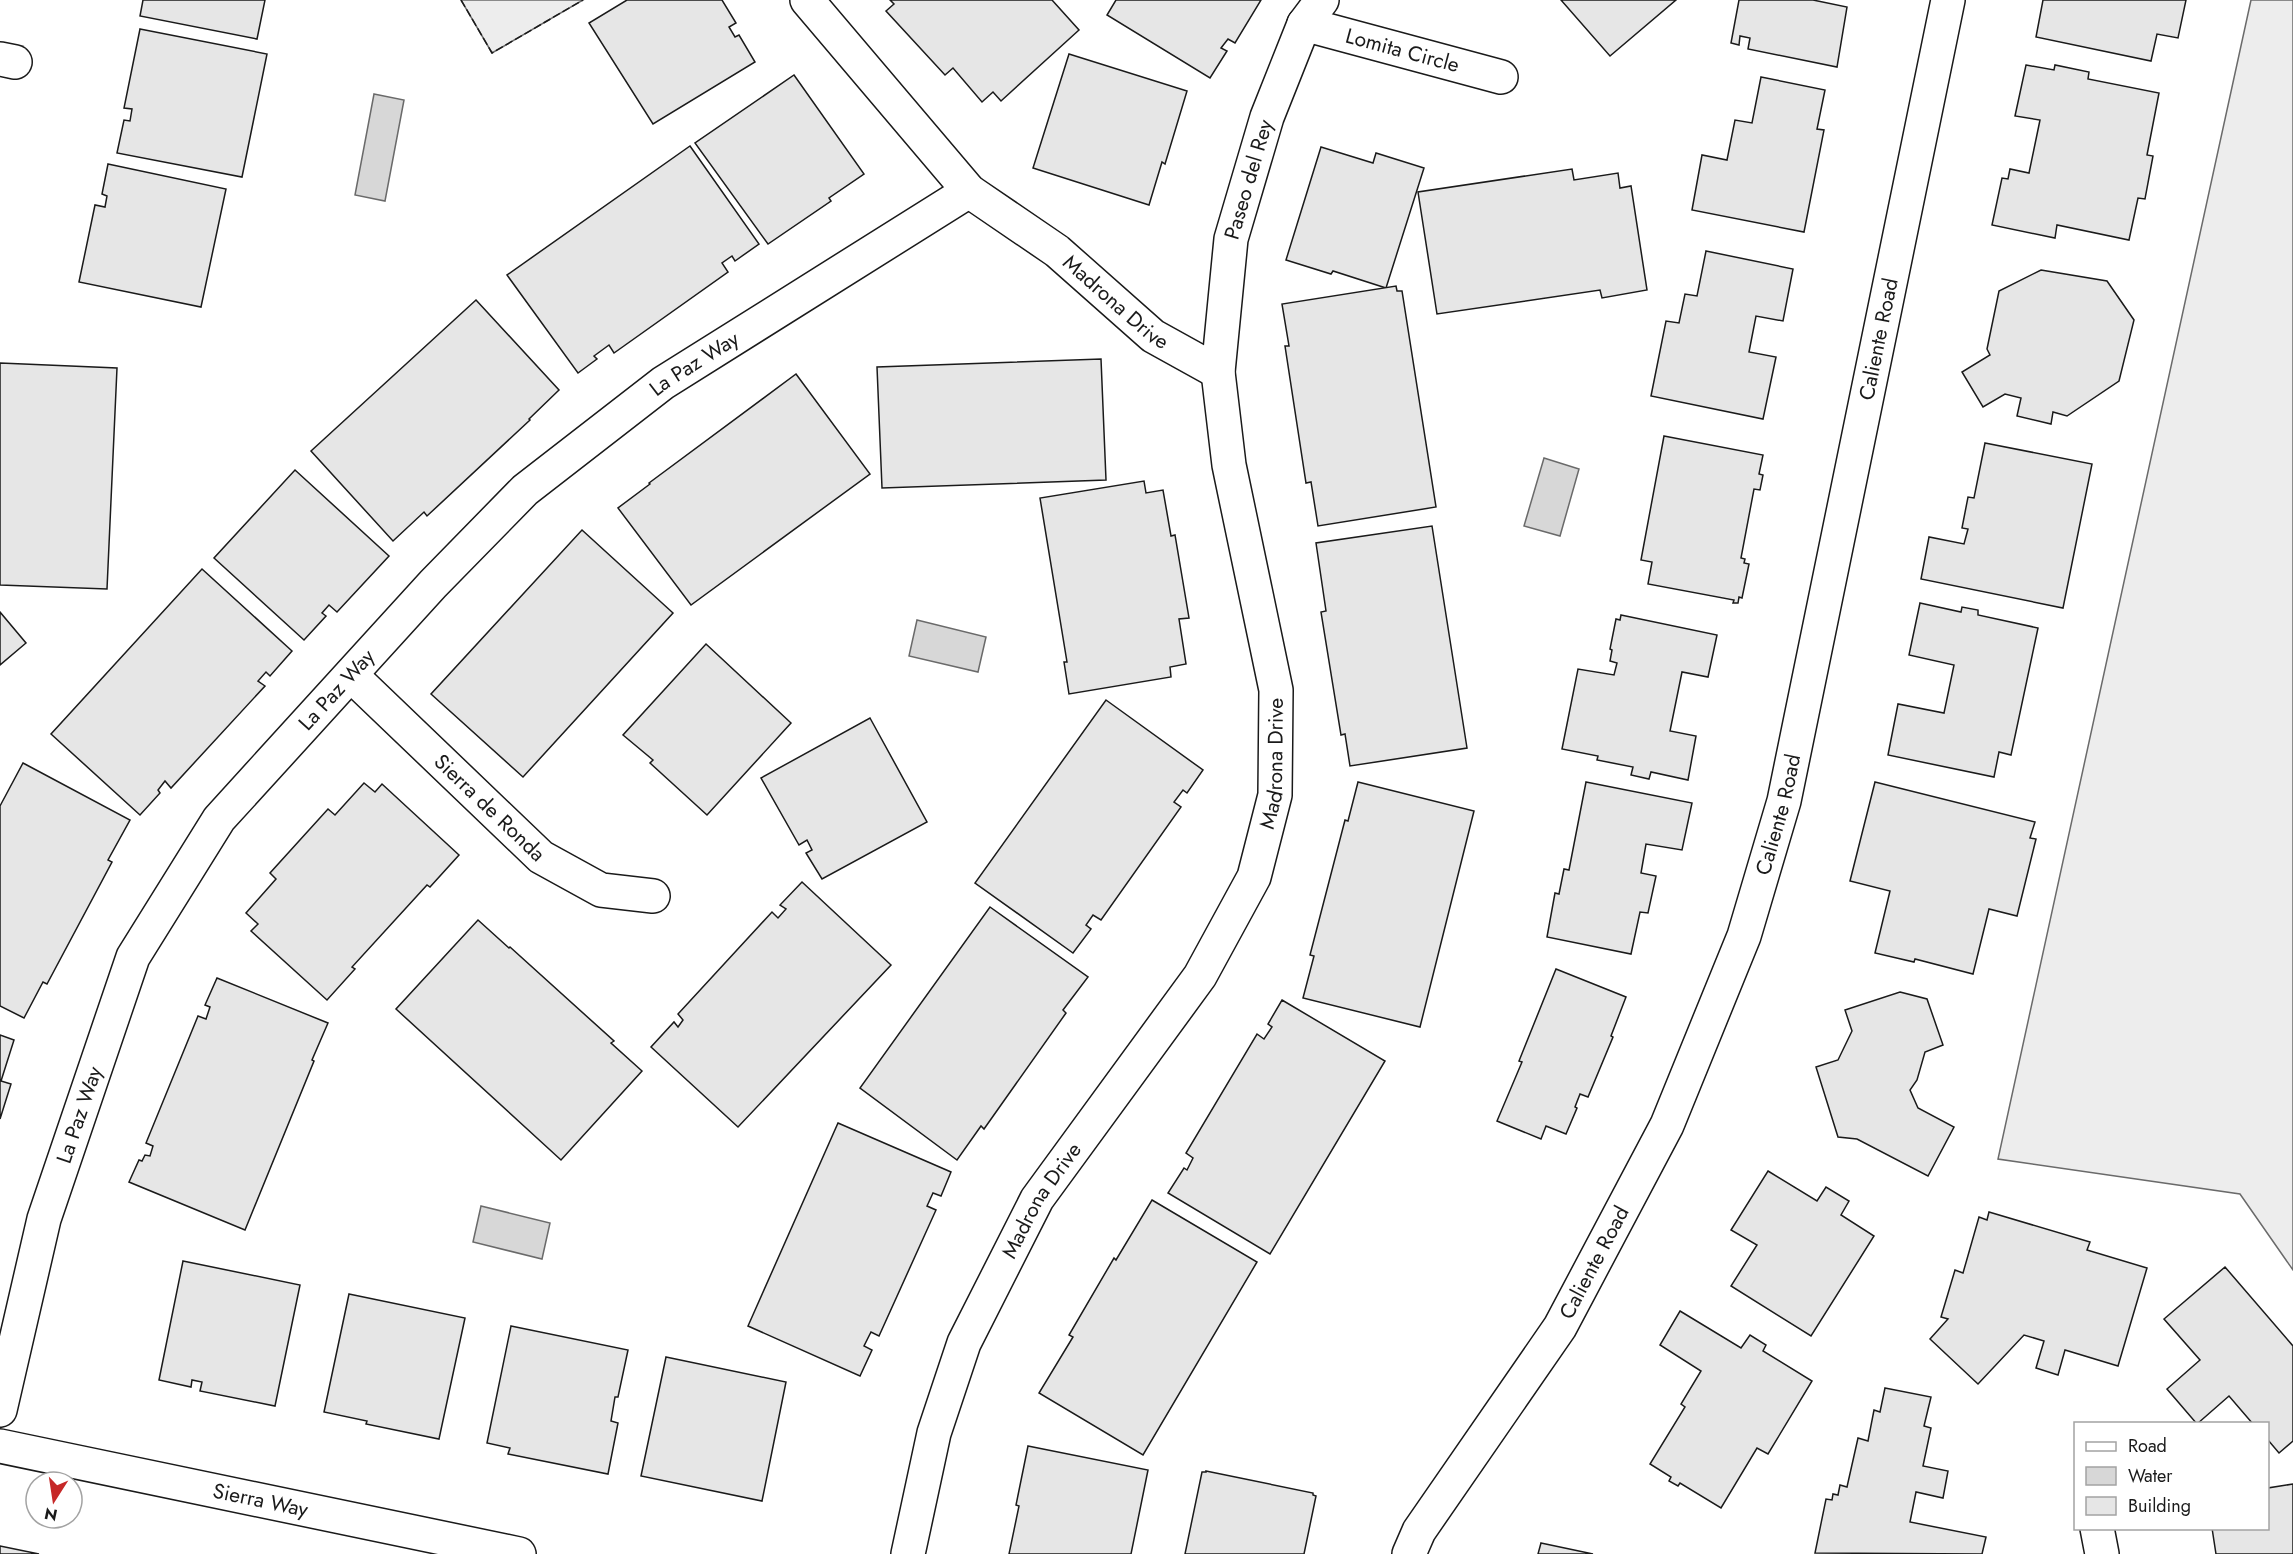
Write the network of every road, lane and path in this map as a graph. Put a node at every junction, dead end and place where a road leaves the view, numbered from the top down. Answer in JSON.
{"nodes":[{"id":1,"x":807,"y":0,"type":"edge"},
{"id":2,"x":1948,"y":0,"type":"edge"},
{"id":3,"x":1313,"y":12,"type":"edge"},
{"id":4,"x":1501,"y":77,"type":"dead end"},
{"id":5,"x":969,"y":191,"type":"junction"},
{"id":6,"x":1218,"y":372,"type":"junction"},
{"id":7,"x":351,"y":675,"type":"junction"},
{"id":8,"x":653,"y":896,"type":"dead end"},
{"id":9,"x":0,"y":1410,"type":"edge"},
{"id":10,"x":0,"y":1446,"type":"edge"},
{"id":11,"x":2097,"y":1530,"type":"edge"},
{"id":12,"x":519,"y":1554,"type":"edge"},
{"id":13,"x":908,"y":1554,"type":"edge"},
{"id":14,"x":1409,"y":1554,"type":"edge"},
{"id":15,"x":2102,"y":1554,"type":"edge"}],
"edges":[{"from":1,"to":5,"type":"street","name":"Madrona Drive"},
{"from":2,"to":14,"type":"street","name":"Caliente Road"},
{"from":3,"to":4,"type":"street","name":"Lomita Circle"},
{"from":3,"to":6,"type":"street","name":"Paseo del Rey"},
{"from":5,"to":6,"type":"street","name":"Madrona Drive"},
{"from":5,"to":7,"type":"street","name":"La Paz Way"},
{"from":6,"to":13,"type":"street","name":"Madrona Drive"},
{"from":7,"to":8,"type":"street","name":"Sierra de Ronda"},
{"from":7,"to":9,"type":"street","name":"La Paz Way"},
{"from":10,"to":12,"type":"street","name":"Sierra Way"},
{"from":11,"to":15,"type":"street"}]}
